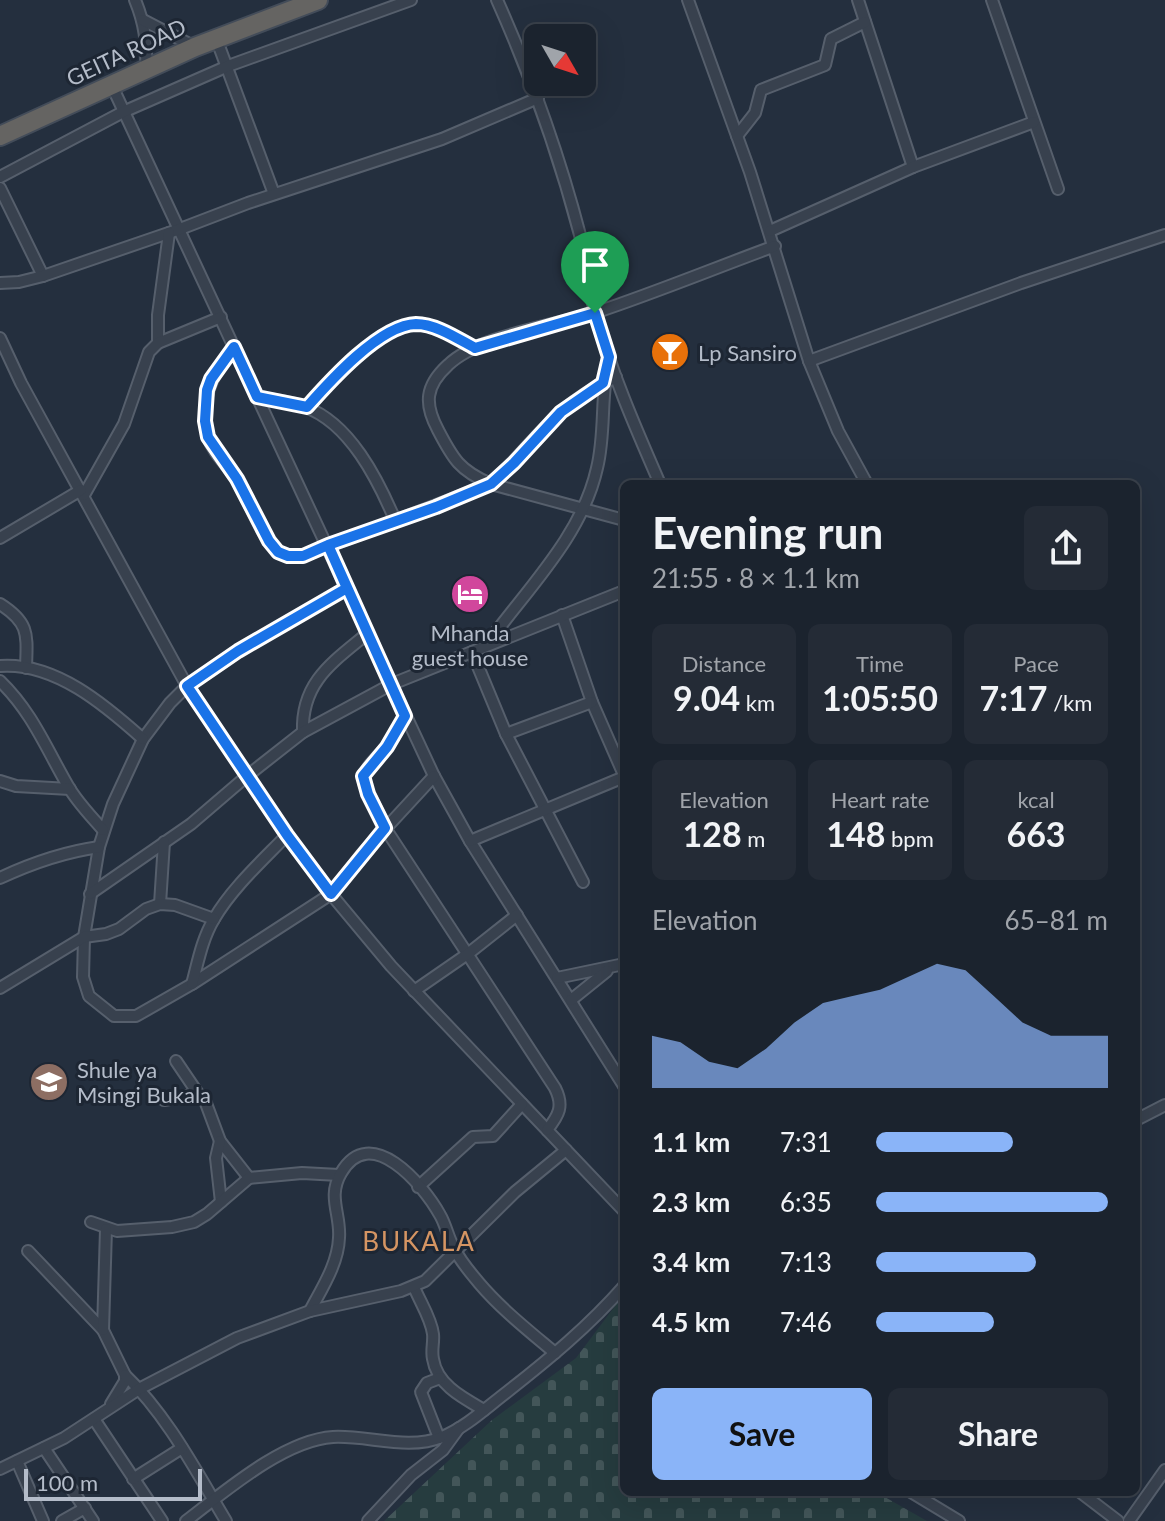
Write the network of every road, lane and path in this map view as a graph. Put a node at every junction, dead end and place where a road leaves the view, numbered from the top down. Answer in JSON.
{"nodes":[{"id":1,"x":135,"y":0,"type":"edge"},
{"id":2,"x":318,"y":0,"type":"edge"},
{"id":3,"x":411,"y":0,"type":"edge"},
{"id":4,"x":497,"y":0,"type":"edge"},
{"id":5,"x":688,"y":0,"type":"edge"},
{"id":6,"x":858,"y":0,"type":"edge"},
{"id":7,"x":992,"y":0,"type":"edge"},
{"id":8,"x":143,"y":20,"type":"junction"},
{"id":9,"x":865,"y":22,"type":"junction"},
{"id":10,"x":216,"y":38,"type":"junction"},
{"id":11,"x":195,"y":47,"type":"junction"},
{"id":12,"x":228,"y":66,"type":"junction"},
{"id":13,"x":146,"y":69,"type":"junction"},
{"id":14,"x":112,"y":86,"type":"junction"},
{"id":15,"x":538,"y":98,"type":"junction"},
{"id":16,"x":123,"y":112,"type":"junction"},
{"id":17,"x":1034,"y":122,"type":"junction"},
{"id":18,"x":0,"y":136,"type":"edge"},
{"id":19,"x":737,"y":136,"type":"junction"},
{"id":20,"x":913,"y":167,"type":"junction"},
{"id":21,"x":0,"y":177,"type":"edge"},
{"id":22,"x":0,"y":188,"type":"edge"},
{"id":23,"x":1058,"y":189,"type":"dead end"},
{"id":24,"x":274,"y":194,"type":"junction"},
{"id":25,"x":174,"y":231,"type":"junction"},
{"id":26,"x":770,"y":231,"type":"junction"},
{"id":27,"x":1165,"y":235,"type":"edge"},
{"id":28,"x":775,"y":246,"type":"junction"},
{"id":29,"x":43,"y":276,"type":"junction"},
{"id":30,"x":0,"y":283,"type":"edge"},
{"id":31,"x":595,"y":313,"type":"junction"},
{"id":32,"x":221,"y":317,"type":"junction"},
{"id":33,"x":0,"y":338,"type":"edge"},
{"id":34,"x":158,"y":343,"type":"junction"},
{"id":35,"x":234,"y":347,"type":"junction"},
{"id":36,"x":475,"y":348,"type":"junction"},
{"id":37,"x":609,"y":357,"type":"junction"},
{"id":38,"x":809,"y":361,"type":"junction"},
{"id":39,"x":616,"y":377,"type":"junction"},
{"id":40,"x":603,"y":383,"type":"junction"},
{"id":41,"x":257,"y":397,"type":"junction"},
{"id":42,"x":307,"y":407,"type":"junction"},
{"id":43,"x":658,"y":480,"type":"edge"},
{"id":44,"x":865,"y":480,"type":"edge"},
{"id":45,"x":491,"y":484,"type":"junction"},
{"id":46,"x":83,"y":493,"type":"junction"},
{"id":47,"x":583,"y":509,"type":"junction"},
{"id":48,"x":620,"y":519,"type":"edge"},
{"id":49,"x":395,"y":520,"type":"junction"},
{"id":50,"x":0,"y":538,"type":"edge"},
{"id":51,"x":328,"y":545,"type":"junction"},
{"id":52,"x":347,"y":588,"type":"junction"},
{"id":53,"x":620,"y":593,"type":"edge"},
{"id":54,"x":1,"y":607,"type":"edge"},
{"id":55,"x":562,"y":615,"type":"junction"},
{"id":56,"x":368,"y":633,"type":"junction"},
{"id":57,"x":487,"y":645,"type":"junction"},
{"id":58,"x":472,"y":652,"type":"junction"},
{"id":59,"x":0,"y":666,"type":"edge"},
{"id":60,"x":26,"y":668,"type":"junction"},
{"id":61,"x":0,"y":681,"type":"edge"},
{"id":62,"x":392,"y":684,"type":"junction"},
{"id":63,"x":187,"y":686,"type":"junction"},
{"id":64,"x":592,"y":702,"type":"junction"},
{"id":65,"x":405,"y":716,"type":"junction"},
{"id":66,"x":303,"y":732,"type":"junction"},
{"id":67,"x":506,"y":734,"type":"junction"},
{"id":68,"x":143,"y":739,"type":"junction"},
{"id":69,"x":620,"y":767,"type":"edge"},
{"id":70,"x":247,"y":776,"type":"junction"},
{"id":71,"x":434,"y":776,"type":"junction"},
{"id":72,"x":620,"y":778,"type":"edge"},
{"id":73,"x":0,"y":781,"type":"edge"},
{"id":74,"x":70,"y":789,"type":"junction"},
{"id":75,"x":545,"y":810,"type":"junction"},
{"id":76,"x":385,"y":828,"type":"junction"},
{"id":77,"x":103,"y":830,"type":"junction"},
{"id":78,"x":287,"y":835,"type":"junction"},
{"id":79,"x":470,"y":841,"type":"junction"},
{"id":80,"x":164,"y":842,"type":"junction"},
{"id":81,"x":99,"y":847,"type":"junction"},
{"id":82,"x":0,"y":878,"type":"edge"},
{"id":83,"x":583,"y":882,"type":"dead end"},
{"id":84,"x":90,"y":894,"type":"junction"},
{"id":85,"x":331,"y":894,"type":"junction"},
{"id":86,"x":160,"y":904,"type":"junction"},
{"id":87,"x":517,"y":915,"type":"junction"},
{"id":88,"x":214,"y":919,"type":"junction"},
{"id":89,"x":84,"y":937,"type":"junction"},
{"id":90,"x":469,"y":953,"type":"junction"},
{"id":91,"x":620,"y":965,"type":"edge"},
{"id":92,"x":611,"y":968,"type":"junction"},
{"id":93,"x":557,"y":978,"type":"junction"},
{"id":94,"x":192,"y":984,"type":"junction"},
{"id":95,"x":0,"y":988,"type":"edge"},
{"id":96,"x":414,"y":991,"type":"junction"},
{"id":97,"x":571,"y":1000,"type":"junction"},
{"id":98,"x":176,"y":1061,"type":"dead end"},
{"id":99,"x":620,"y":1080,"type":"edge"},
{"id":100,"x":199,"y":1095,"type":"junction"},
{"id":101,"x":164,"y":1100,"type":"dead end"},
{"id":102,"x":522,"y":1104,"type":"junction"},
{"id":103,"x":1165,"y":1105,"type":"edge"},
{"id":104,"x":1140,"y":1118,"type":"edge"},
{"id":105,"x":547,"y":1130,"type":"junction"},
{"id":106,"x":220,"y":1141,"type":"junction"},
{"id":107,"x":566,"y":1150,"type":"junction"},
{"id":108,"x":339,"y":1175,"type":"junction"},
{"id":109,"x":249,"y":1178,"type":"junction"},
{"id":110,"x":418,"y":1187,"type":"junction"},
{"id":111,"x":221,"y":1202,"type":"junction"},
{"id":112,"x":620,"y":1207,"type":"edge"},
{"id":113,"x":91,"y":1222,"type":"dead end"},
{"id":114,"x":106,"y":1229,"type":"junction"},
{"id":115,"x":28,"y":1251,"type":"dead end"},
{"id":116,"x":455,"y":1251,"type":"junction"},
{"id":117,"x":414,"y":1287,"type":"junction"},
{"id":118,"x":620,"y":1291,"type":"edge"},
{"id":119,"x":310,"y":1311,"type":"junction"},
{"id":120,"x":103,"y":1330,"type":"junction"},
{"id":121,"x":555,"y":1353,"type":"junction"},
{"id":122,"x":125,"y":1375,"type":"junction"},
{"id":123,"x":440,"y":1378,"type":"junction"},
{"id":124,"x":139,"y":1389,"type":"junction"},
{"id":125,"x":110,"y":1406,"type":"junction"},
{"id":126,"x":484,"y":1410,"type":"junction"},
{"id":127,"x":94,"y":1419,"type":"junction"},
{"id":128,"x":460,"y":1427,"type":"junction"},
{"id":129,"x":439,"y":1438,"type":"junction"},
{"id":130,"x":44,"y":1448,"type":"junction"},
{"id":131,"x":182,"y":1448,"type":"junction"},
{"id":132,"x":17,"y":1461,"type":"junction"},
{"id":133,"x":0,"y":1469,"type":"edge"},
{"id":134,"x":1165,"y":1470,"type":"edge"},
{"id":135,"x":133,"y":1479,"type":"junction"},
{"id":136,"x":918,"y":1496,"type":"edge"},
{"id":137,"x":1085,"y":1496,"type":"edge"},
{"id":138,"x":213,"y":1500,"type":"junction"},
{"id":139,"x":85,"y":1508,"type":"junction"},
{"id":140,"x":43,"y":1521,"type":"edge"},
{"id":141,"x":62,"y":1521,"type":"edge"},
{"id":142,"x":93,"y":1521,"type":"edge"},
{"id":143,"x":162,"y":1521,"type":"edge"},
{"id":144,"x":186,"y":1521,"type":"edge"},
{"id":145,"x":226,"y":1521,"type":"edge"},
{"id":146,"x":368,"y":1521,"type":"edge"},
{"id":147,"x":959,"y":1521,"type":"edge"},
{"id":148,"x":1118,"y":1521,"type":"edge"},
{"id":149,"x":1129,"y":1521,"type":"edge"}],
"edges":[{"from":1,"to":8,"type":"street"},
{"from":2,"to":10,"type":"highway","name":"GEITA ROAD"},
{"from":3,"to":12,"type":"street"},
{"from":4,"to":15,"type":"street"},
{"from":5,"to":19,"type":"street"},
{"from":6,"to":9,"type":"street"},
{"from":7,"to":17,"type":"street"},
{"from":8,"to":11,"type":"street"},
{"from":8,"to":13,"type":"street"},
{"from":9,"to":19,"type":"street"},
{"from":9,"to":20,"type":"street"},
{"from":10,"to":11,"type":"highway","name":"GEITA ROAD"},
{"from":10,"to":12,"type":"street"},
{"from":11,"to":13,"type":"highway","name":"GEITA ROAD"},
{"from":12,"to":16,"type":"street"},
{"from":12,"to":24,"type":"street"},
{"from":13,"to":14,"type":"highway","name":"GEITA ROAD"},
{"from":14,"to":16,"type":"street"},
{"from":14,"to":18,"type":"highway","name":"GEITA ROAD"},
{"from":15,"to":24,"type":"street"},
{"from":15,"to":31,"type":"street"},
{"from":16,"to":21,"type":"street"},
{"from":16,"to":25,"type":"street"},
{"from":17,"to":20,"type":"street"},
{"from":17,"to":23,"type":"street"},
{"from":19,"to":26,"type":"street"},
{"from":20,"to":26,"type":"street"},
{"from":22,"to":29,"type":"street"},
{"from":24,"to":25,"type":"street"},
{"from":25,"to":29,"type":"street"},
{"from":25,"to":32,"type":"street"},
{"from":25,"to":34,"type":"street"},
{"from":26,"to":28,"type":"street"},
{"from":27,"to":38,"type":"street"},
{"from":28,"to":31,"type":"street"},
{"from":28,"to":38,"type":"street"},
{"from":29,"to":30,"type":"street"},
{"from":31,"to":36,"type":"street"},
{"from":31,"to":37,"type":"street"},
{"from":32,"to":34,"type":"street"},
{"from":32,"to":35,"type":"street"},
{"from":33,"to":46,"type":"street"},
{"from":34,"to":46,"type":"street"},
{"from":35,"to":41,"type":"street"},
{"from":35,"to":51,"type":"street"},
{"from":36,"to":42,"type":"street"},
{"from":36,"to":45,"type":"street"},
{"from":37,"to":39,"type":"street"},
{"from":37,"to":40,"type":"street"},
{"from":38,"to":44,"type":"street"},
{"from":39,"to":40,"type":"street"},
{"from":39,"to":43,"type":"street"},
{"from":40,"to":45,"type":"street"},
{"from":40,"to":47,"type":"street"},
{"from":41,"to":42,"type":"street"},
{"from":41,"to":51,"type":"street"},
{"from":42,"to":49,"type":"street"},
{"from":45,"to":47,"type":"street"},
{"from":45,"to":49,"type":"street"},
{"from":46,"to":50,"type":"street"},
{"from":46,"to":63,"type":"street"},
{"from":47,"to":48,"type":"street"},
{"from":47,"to":57,"type":"street"},
{"from":49,"to":51,"type":"street"},
{"from":51,"to":52,"type":"street"},
{"from":52,"to":56,"type":"street"},
{"from":52,"to":63,"type":"street"},
{"from":53,"to":55,"type":"street"},
{"from":54,"to":60,"type":"street"},
{"from":55,"to":57,"type":"street"},
{"from":55,"to":64,"type":"street"},
{"from":56,"to":62,"type":"street"},
{"from":56,"to":66,"type":"street"},
{"from":57,"to":58,"type":"street"},
{"from":58,"to":62,"type":"street"},
{"from":58,"to":67,"type":"street"},
{"from":59,"to":60,"type":"street"},
{"from":60,"to":68,"type":"street"},
{"from":61,"to":74,"type":"street"},
{"from":62,"to":65,"type":"street"},
{"from":62,"to":66,"type":"street"},
{"from":63,"to":68,"type":"street"},
{"from":63,"to":70,"type":"street"},
{"from":64,"to":67,"type":"street"},
{"from":64,"to":69,"type":"street"},
{"from":65,"to":71,"type":"street"},
{"from":65,"to":76,"type":"street"},
{"from":66,"to":70,"type":"street"},
{"from":67,"to":75,"type":"street"},
{"from":68,"to":77,"type":"street"},
{"from":70,"to":78,"type":"street"},
{"from":70,"to":80,"type":"street"},
{"from":71,"to":76,"type":"street"},
{"from":71,"to":79,"type":"street"},
{"from":72,"to":75,"type":"street"},
{"from":73,"to":74,"type":"street"},
{"from":74,"to":77,"type":"street"},
{"from":75,"to":79,"type":"street"},
{"from":75,"to":83,"type":"street"},
{"from":76,"to":85,"type":"street"},
{"from":76,"to":90,"type":"street"},
{"from":77,"to":81,"type":"street"},
{"from":78,"to":85,"type":"street"},
{"from":78,"to":88,"type":"street"},
{"from":79,"to":87,"type":"street"},
{"from":80,"to":84,"type":"street"},
{"from":80,"to":86,"type":"street"},
{"from":81,"to":82,"type":"street"},
{"from":81,"to":84,"type":"street"},
{"from":84,"to":89,"type":"street"},
{"from":85,"to":94,"type":"street"},
{"from":85,"to":96,"type":"street"},
{"from":86,"to":88,"type":"street"},
{"from":86,"to":89,"type":"street"},
{"from":87,"to":90,"type":"street"},
{"from":87,"to":93,"type":"street"},
{"from":88,"to":94,"type":"street"},
{"from":89,"to":94,"type":"street"},
{"from":89,"to":95,"type":"street"},
{"from":90,"to":96,"type":"street"},
{"from":90,"to":105,"type":"street"},
{"from":91,"to":92,"type":"street"},
{"from":92,"to":93,"type":"street"},
{"from":92,"to":97,"type":"street"},
{"from":93,"to":97,"type":"street"},
{"from":96,"to":102,"type":"street"},
{"from":97,"to":99,"type":"street"},
{"from":98,"to":100,"type":"street"},
{"from":100,"to":101,"type":"street"},
{"from":100,"to":106,"type":"street"},
{"from":102,"to":105,"type":"street"},
{"from":102,"to":110,"type":"street"},
{"from":103,"to":104,"type":"street"},
{"from":105,"to":107,"type":"street"},
{"from":106,"to":109,"type":"street"},
{"from":106,"to":111,"type":"street"},
{"from":107,"to":112,"type":"street"},
{"from":107,"to":116,"type":"street"},
{"from":108,"to":109,"type":"street"},
{"from":108,"to":110,"type":"street"},
{"from":108,"to":119,"type":"street"},
{"from":109,"to":111,"type":"street"},
{"from":110,"to":116,"type":"street"},
{"from":111,"to":114,"type":"street"},
{"from":113,"to":114,"type":"street"},
{"from":114,"to":120,"type":"street"},
{"from":115,"to":120,"type":"street"},
{"from":116,"to":117,"type":"street"},
{"from":116,"to":121,"type":"street"},
{"from":117,"to":119,"type":"street"},
{"from":117,"to":123,"type":"street"},
{"from":118,"to":121,"type":"street"},
{"from":119,"to":124,"type":"street"},
{"from":120,"to":122,"type":"street"},
{"from":121,"to":126,"type":"street"},
{"from":122,"to":124,"type":"street"},
{"from":122,"to":125,"type":"street"},
{"from":123,"to":126,"type":"street"},
{"from":123,"to":129,"type":"street"},
{"from":124,"to":125,"type":"street"},
{"from":124,"to":131,"type":"street"},
{"from":125,"to":127,"type":"street"},
{"from":126,"to":128,"type":"street"},
{"from":127,"to":130,"type":"street"},
{"from":127,"to":135,"type":"street"},
{"from":128,"to":129,"type":"street"},
{"from":128,"to":146,"type":"street"},
{"from":129,"to":138,"type":"street"},
{"from":130,"to":132,"type":"street"},
{"from":130,"to":139,"type":"street"},
{"from":131,"to":135,"type":"street"},
{"from":131,"to":138,"type":"street"},
{"from":132,"to":133,"type":"street"},
{"from":132,"to":140,"type":"street"},
{"from":134,"to":149,"type":"street"},
{"from":135,"to":143,"type":"street"},
{"from":136,"to":147,"type":"street"},
{"from":137,"to":148,"type":"street"},
{"from":138,"to":144,"type":"street"},
{"from":138,"to":145,"type":"street"},
{"from":139,"to":141,"type":"street"},
{"from":139,"to":142,"type":"street"}]}
